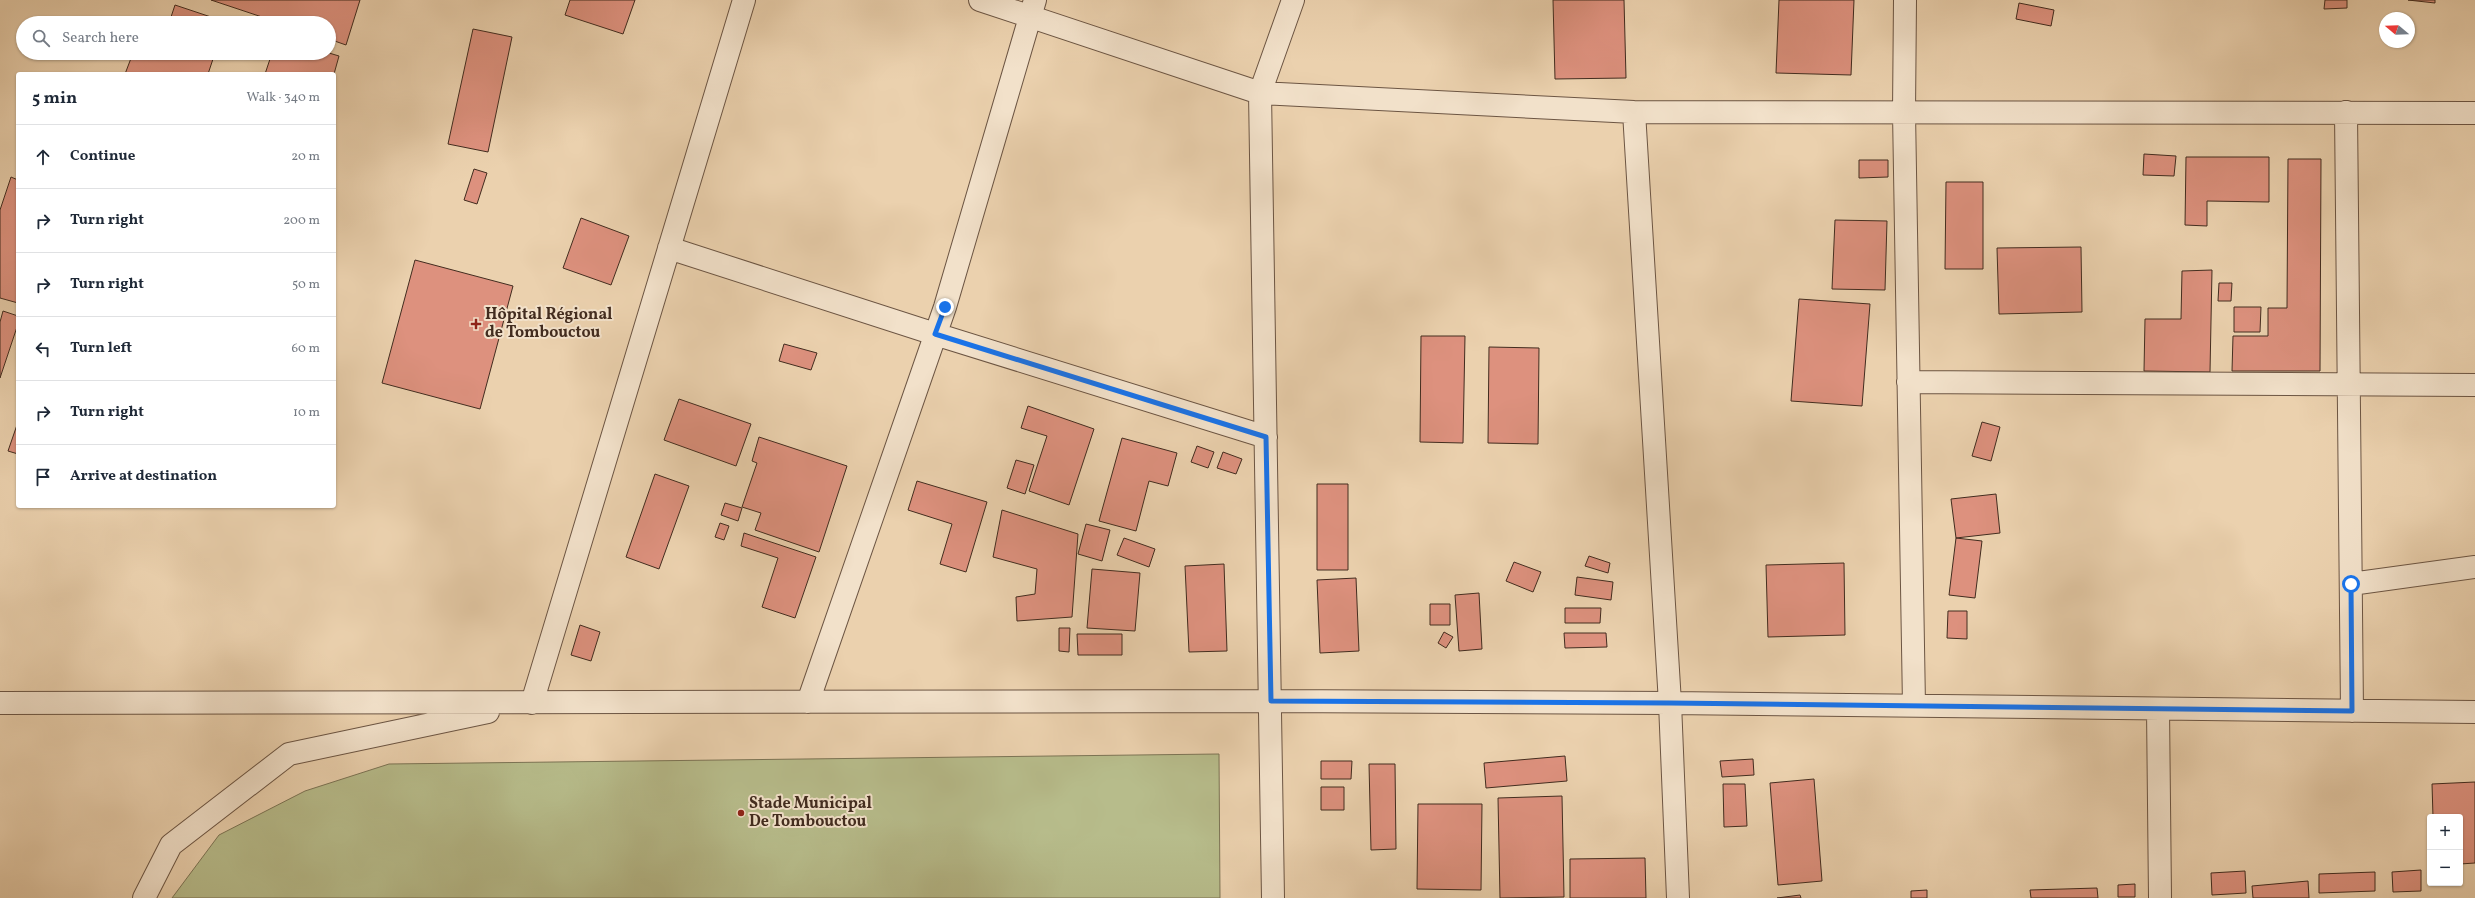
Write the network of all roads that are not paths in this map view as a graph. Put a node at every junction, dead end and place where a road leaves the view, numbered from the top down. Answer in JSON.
{"nodes":[{"id":1,"x":744,"y":0,"type":"edge"},
{"id":2,"x":980,"y":0,"type":"edge"},
{"id":3,"x":1294,"y":0,"type":"edge"},
{"id":4,"x":1905,"y":0,"type":"edge"},
{"id":5,"x":1032,"y":8,"type":"edge"},
{"id":6,"x":1260,"y":93,"type":"junction"},
{"id":7,"x":1634,"y":112,"type":"junction"},
{"id":8,"x":1904,"y":112,"type":"junction"},
{"id":9,"x":2346,"y":112,"type":"junction"},
{"id":10,"x":2475,"y":113,"type":"edge"},
{"id":11,"x":669,"y":248,"type":"junction"},
{"id":12,"x":935,"y":334,"type":"junction"},
{"id":13,"x":1908,"y":382,"type":"junction"},
{"id":14,"x":2349,"y":384,"type":"junction"},
{"id":15,"x":2475,"y":384,"type":"edge"},
{"id":16,"x":1266,"y":437,"type":"junction"},
{"id":17,"x":2475,"y":567,"type":"edge"},
{"id":18,"x":2351,"y":584,"type":"junction"},
{"id":19,"x":1271,"y":701,"type":"junction"},
{"id":20,"x":808,"y":702,"type":"junction"},
{"id":21,"x":532,"y":703,"type":"junction"},
{"id":22,"x":1670,"y":703,"type":"junction"},
{"id":23,"x":0,"y":704,"type":"edge"},
{"id":24,"x":1914,"y":705,"type":"junction"},
{"id":25,"x":2158,"y":709,"type":"junction"},
{"id":26,"x":2352,"y":711,"type":"junction"},
{"id":27,"x":2475,"y":712,"type":"edge"},
{"id":28,"x":144,"y":898,"type":"edge"},
{"id":29,"x":1273,"y":898,"type":"edge"},
{"id":30,"x":1678,"y":898,"type":"edge"},
{"id":31,"x":2160,"y":898,"type":"edge"}],
"edges":[{"from":1,"to":11,"type":"street"},
{"from":2,"to":5,"type":"street"},
{"from":3,"to":6,"type":"street"},
{"from":4,"to":8,"type":"street"},
{"from":5,"to":6,"type":"street"},
{"from":5,"to":12,"type":"street"},
{"from":6,"to":7,"type":"street"},
{"from":6,"to":16,"type":"street"},
{"from":7,"to":8,"type":"street"},
{"from":7,"to":22,"type":"street"},
{"from":8,"to":9,"type":"street"},
{"from":8,"to":13,"type":"street"},
{"from":9,"to":10,"type":"street"},
{"from":9,"to":14,"type":"street"},
{"from":11,"to":12,"type":"street"},
{"from":11,"to":21,"type":"street"},
{"from":12,"to":16,"type":"street"},
{"from":12,"to":20,"type":"street"},
{"from":13,"to":14,"type":"street"},
{"from":13,"to":24,"type":"street"},
{"from":14,"to":15,"type":"street"},
{"from":14,"to":18,"type":"street"},
{"from":16,"to":19,"type":"street"},
{"from":17,"to":18,"type":"street"},
{"from":18,"to":26,"type":"street"},
{"from":19,"to":20,"type":"street"},
{"from":19,"to":22,"type":"street"},
{"from":19,"to":29,"type":"street"},
{"from":20,"to":21,"type":"street"},
{"from":21,"to":23,"type":"street"},
{"from":21,"to":28,"type":"street"},
{"from":22,"to":24,"type":"street"},
{"from":22,"to":30,"type":"street"},
{"from":24,"to":25,"type":"street"},
{"from":25,"to":26,"type":"street"},
{"from":25,"to":31,"type":"street"},
{"from":26,"to":27,"type":"street"}]}
